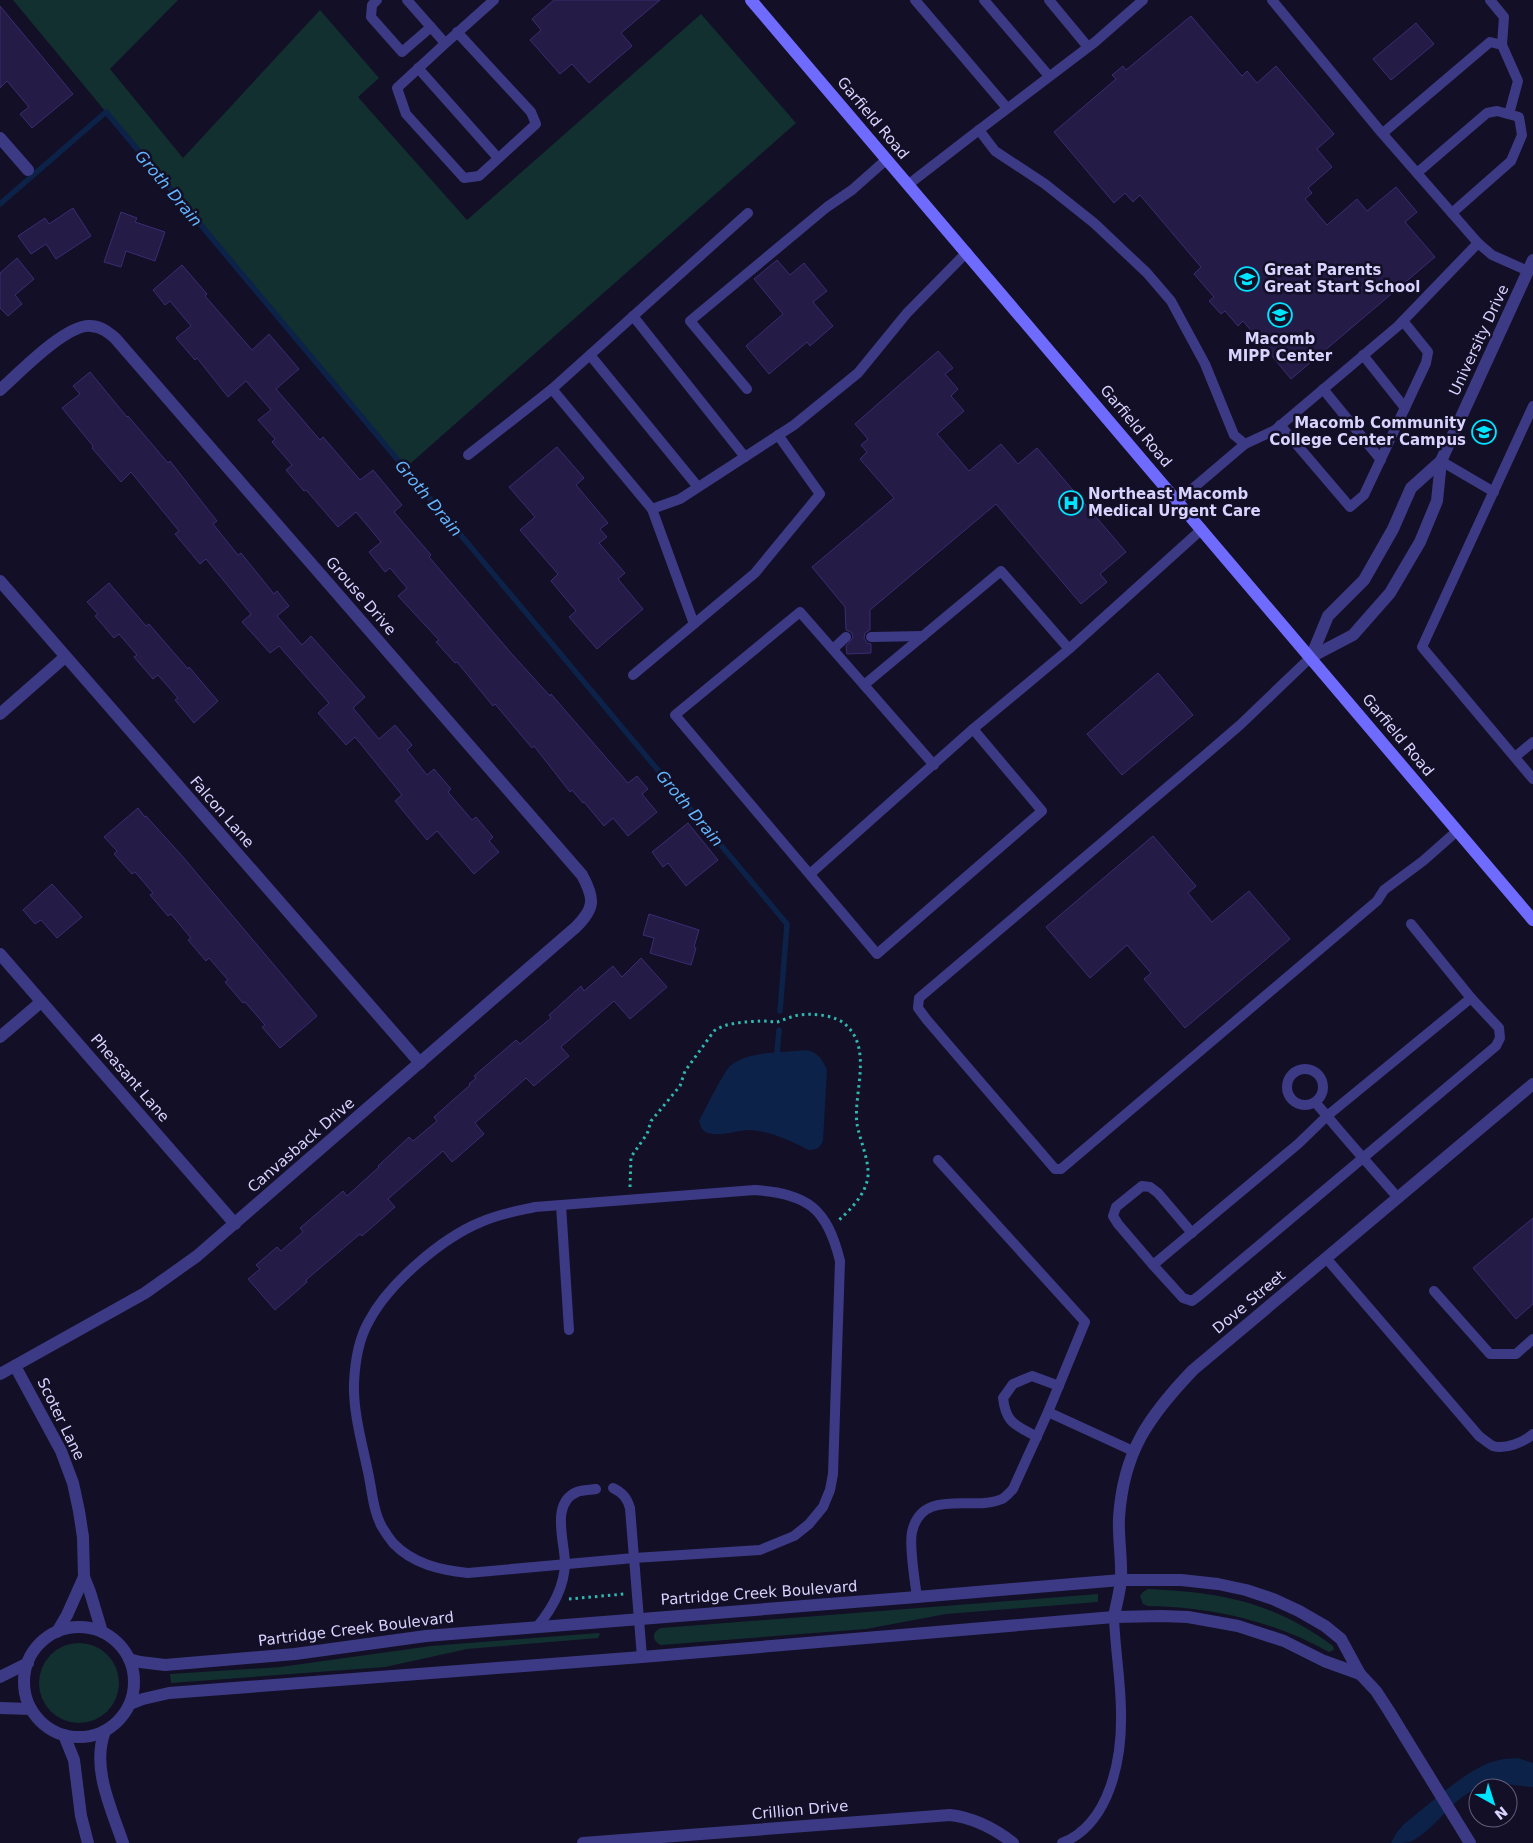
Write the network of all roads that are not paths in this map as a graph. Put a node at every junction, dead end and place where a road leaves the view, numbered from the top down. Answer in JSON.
{"nodes":[{"id":1,"x":378,"y":0,"type":"edge"},
{"id":2,"x":407,"y":0,"type":"edge"},
{"id":3,"x":494,"y":0,"type":"edge"},
{"id":4,"x":751,"y":0,"type":"edge"},
{"id":5,"x":915,"y":0,"type":"edge"},
{"id":6,"x":984,"y":0,"type":"edge"},
{"id":7,"x":1049,"y":0,"type":"edge"},
{"id":8,"x":1272,"y":0,"type":"edge"},
{"id":9,"x":1490,"y":0,"type":"edge"},
{"id":10,"x":1138,"y":2,"type":"edge"},
{"id":11,"x":431,"y":28,"type":"junction"},
{"id":12,"x":457,"y":32,"type":"junction"},
{"id":13,"x":445,"y":43,"type":"junction"},
{"id":14,"x":1502,"y":45,"type":"junction"},
{"id":15,"x":1088,"y":47,"type":"junction"},
{"id":16,"x":418,"y":68,"type":"junction"},
{"id":17,"x":1050,"y":76,"type":"junction"},
{"id":18,"x":1007,"y":108,"type":"junction"},
{"id":19,"x":1509,"y":114,"type":"junction"},
{"id":20,"x":979,"y":130,"type":"junction"},
{"id":21,"x":1383,"y":133,"type":"junction"},
{"id":22,"x":0,"y":138,"type":"edge"},
{"id":23,"x":498,"y":158,"type":"junction"},
{"id":24,"x":887,"y":159,"type":"junction"},
{"id":25,"x":28,"y":170,"type":"dead end"},
{"id":26,"x":1417,"y":173,"type":"junction"},
{"id":27,"x":909,"y":184,"type":"junction"},
{"id":28,"x":748,"y":212,"type":"dead end"},
{"id":29,"x":1452,"y":213,"type":"junction"},
{"id":30,"x":1478,"y":243,"type":"junction"},
{"id":31,"x":967,"y":252,"type":"junction"},
{"id":32,"x":1531,"y":266,"type":"edge"},
{"id":33,"x":633,"y":316,"type":"junction"},
{"id":34,"x":1402,"y":321,"type":"junction"},
{"id":35,"x":590,"y":355,"type":"junction"},
{"id":36,"x":1364,"y":355,"type":"junction"},
{"id":37,"x":552,"y":389,"type":"junction"},
{"id":38,"x":747,"y":389,"type":"dead end"},
{"id":39,"x":1323,"y":389,"type":"junction"},
{"id":40,"x":0,"y":390,"type":"edge"},
{"id":41,"x":1533,"y":406,"type":"edge"},
{"id":42,"x":1405,"y":408,"type":"junction"},
{"id":43,"x":1280,"y":425,"type":"junction"},
{"id":44,"x":778,"y":435,"type":"junction"},
{"id":45,"x":1244,"y":444,"type":"junction"},
{"id":46,"x":468,"y":455,"type":"dead end"},
{"id":47,"x":745,"y":457,"type":"junction"},
{"id":48,"x":1381,"y":460,"type":"junction"},
{"id":49,"x":1441,"y":461,"type":"junction"},
{"id":50,"x":698,"y":488,"type":"junction"},
{"id":51,"x":1494,"y":492,"type":"junction"},
{"id":52,"x":1178,"y":501,"type":"junction"},
{"id":53,"x":652,"y":509,"type":"junction"},
{"id":54,"x":1202,"y":529,"type":"junction"},
{"id":55,"x":0,"y":581,"type":"edge"},
{"id":56,"x":694,"y":624,"type":"junction"},
{"id":57,"x":922,"y":636,"type":"junction"},
{"id":58,"x":846,"y":637,"type":"dead end"},
{"id":59,"x":871,"y":637,"type":"dead end"},
{"id":60,"x":833,"y":649,"type":"junction"},
{"id":61,"x":1069,"y":649,"type":"junction"},
{"id":62,"x":65,"y":657,"type":"junction"},
{"id":63,"x":1310,"y":657,"type":"junction"},
{"id":64,"x":633,"y":675,"type":"dead end"},
{"id":65,"x":864,"y":685,"type":"junction"},
{"id":66,"x":0,"y":714,"type":"edge"},
{"id":67,"x":973,"y":729,"type":"junction"},
{"id":68,"x":1533,"y":742,"type":"edge"},
{"id":69,"x":1515,"y":757,"type":"junction"},
{"id":70,"x":934,"y":765,"type":"junction"},
{"id":71,"x":1533,"y":779,"type":"edge"},
{"id":72,"x":1457,"y":831,"type":"junction"},
{"id":73,"x":810,"y":874,"type":"junction"},
{"id":74,"x":592,"y":902,"type":"joint"},
{"id":75,"x":1533,"y":920,"type":"edge"},
{"id":76,"x":1411,"y":924,"type":"dead end"},
{"id":77,"x":0,"y":954,"type":"edge"},
{"id":78,"x":1471,"y":998,"type":"junction"},
{"id":79,"x":41,"y":1002,"type":"junction"},
{"id":80,"x":0,"y":1038,"type":"edge"},
{"id":81,"x":420,"y":1063,"type":"junction"},
{"id":82,"x":1533,"y":1084,"type":"edge"},
{"id":83,"x":1315,"y":1102,"type":"dead end"},
{"id":84,"x":1327,"y":1116,"type":"junction"},
{"id":85,"x":1363,"y":1158,"type":"junction"},
{"id":86,"x":938,"y":1160,"type":"dead end"},
{"id":87,"x":1398,"y":1198,"type":"junction"},
{"id":88,"x":561,"y":1204,"type":"junction"},
{"id":89,"x":235,"y":1224,"type":"junction"},
{"id":90,"x":1192,"y":1232,"type":"junction"},
{"id":91,"x":1326,"y":1258,"type":"junction"},
{"id":92,"x":1153,"y":1265,"type":"junction"},
{"id":93,"x":1434,"y":1291,"type":"dead end"},
{"id":94,"x":569,"y":1330,"type":"dead end"},
{"id":95,"x":1533,"y":1339,"type":"edge"},
{"id":96,"x":14,"y":1366,"type":"junction"},
{"id":97,"x":0,"y":1374,"type":"edge"},
{"id":98,"x":1059,"y":1386,"type":"junction"},
{"id":99,"x":1048,"y":1412,"type":"junction"},
{"id":100,"x":1533,"y":1434,"type":"edge"},
{"id":101,"x":1037,"y":1437,"type":"junction"},
{"id":102,"x":1133,"y":1451,"type":"junction"},
{"id":103,"x":613,"y":1488,"type":"dead end"},
{"id":104,"x":596,"y":1490,"type":"dead end"},
{"id":105,"x":634,"y":1558,"type":"junction"},
{"id":106,"x":565,"y":1564,"type":"junction"},
{"id":107,"x":84,"y":1577,"type":"junction"},
{"id":108,"x":1121,"y":1580,"type":"junction"},
{"id":109,"x":917,"y":1598,"type":"junction"},
{"id":110,"x":1114,"y":1617,"type":"junction"},
{"id":111,"x":640,"y":1618,"type":"junction"},
{"id":112,"x":537,"y":1627,"type":"junction"},
{"id":113,"x":57,"y":1632,"type":"junction"},
{"id":114,"x":102,"y":1632,"type":"junction"},
{"id":115,"x":642,"y":1657,"type":"junction"},
{"id":116,"x":129,"y":1659,"type":"junction"},
{"id":117,"x":28,"y":1663,"type":"junction"},
{"id":118,"x":1360,"y":1674,"type":"junction"},
{"id":119,"x":0,"y":1677,"type":"edge"},
{"id":120,"x":130,"y":1704,"type":"junction"},
{"id":121,"x":0,"y":1708,"type":"edge"},
{"id":122,"x":31,"y":1709,"type":"junction"},
{"id":123,"x":105,"y":1731,"type":"junction"},
{"id":124,"x":64,"y":1735,"type":"junction"},
{"id":125,"x":88,"y":1843,"type":"edge"},
{"id":126,"x":123,"y":1843,"type":"edge"},
{"id":127,"x":583,"y":1843,"type":"edge"},
{"id":128,"x":1014,"y":1843,"type":"edge"},
{"id":129,"x":1062,"y":1843,"type":"edge"},
{"id":130,"x":1470,"y":1843,"type":"edge"}],
"edges":[{"from":1,"to":11,"type":"lane"},
{"from":2,"to":11,"type":"lane"},
{"from":3,"to":12,"type":"lane"},
{"from":4,"to":24,"type":"main road","name":"Garfield Road"},
{"from":5,"to":18,"type":"lane"},
{"from":6,"to":17,"type":"lane"},
{"from":7,"to":15,"type":"lane"},
{"from":8,"to":21,"type":"lane"},
{"from":9,"to":14,"type":"lane"},
{"from":10,"to":15,"type":"lane"},
{"from":11,"to":13,"type":"lane"},
{"from":12,"to":13,"type":"lane"},
{"from":12,"to":23,"type":"lane"},
{"from":13,"to":16,"type":"lane"},
{"from":14,"to":19,"type":"lane"},
{"from":14,"to":21,"type":"lane"},
{"from":15,"to":17,"type":"lane"},
{"from":16,"to":23,"type":"lane"},
{"from":16,"to":23,"type":"lane"},
{"from":17,"to":18,"type":"lane"},
{"from":18,"to":20,"type":"lane"},
{"from":19,"to":26,"type":"lane"},
{"from":19,"to":29,"type":"lane"},
{"from":20,"to":27,"type":"lane"},
{"from":20,"to":45,"type":"lane"},
{"from":21,"to":26,"type":"lane"},
{"from":22,"to":25,"type":"street"},
{"from":24,"to":27,"type":"main road","name":"Garfield Road"},
{"from":24,"to":38,"type":"lane"},
{"from":26,"to":29,"type":"lane"},
{"from":27,"to":31,"type":"main road","name":"Garfield Road"},
{"from":28,"to":33,"type":"lane"},
{"from":29,"to":30,"type":"lane"},
{"from":30,"to":32,"type":"lane"},
{"from":30,"to":34,"type":"lane"},
{"from":31,"to":44,"type":"lane"},
{"from":31,"to":52,"type":"main road","name":"Garfield Road"},
{"from":32,"to":49,"type":"street","name":"University Drive"},
{"from":33,"to":35,"type":"lane"},
{"from":33,"to":47,"type":"lane"},
{"from":34,"to":36,"type":"lane"},
{"from":34,"to":42,"type":"lane"},
{"from":35,"to":37,"type":"lane"},
{"from":35,"to":50,"type":"lane"},
{"from":36,"to":39,"type":"lane"},
{"from":36,"to":42,"type":"lane"},
{"from":37,"to":46,"type":"lane"},
{"from":37,"to":53,"type":"lane"},
{"from":39,"to":43,"type":"lane"},
{"from":39,"to":48,"type":"lane"},
{"from":40,"to":74,"type":"street","name":"Grouse Drive"},
{"from":41,"to":51,"type":"lane"},
{"from":42,"to":48,"type":"lane"},
{"from":43,"to":45,"type":"lane"},
{"from":43,"to":48,"type":"lane"},
{"from":44,"to":47,"type":"lane"},
{"from":44,"to":56,"type":"lane"},
{"from":45,"to":52,"type":"lane"},
{"from":47,"to":50,"type":"lane"},
{"from":49,"to":51,"type":"lane"},
{"from":49,"to":63,"type":"street","name":"University Drive"},
{"from":49,"to":63,"type":"street","name":"University Drive"},
{"from":50,"to":53,"type":"lane"},
{"from":51,"to":69,"type":"lane"},
{"from":52,"to":54,"type":"main road","name":"Garfield Road"},
{"from":53,"to":56,"type":"lane"},
{"from":54,"to":61,"type":"lane"},
{"from":54,"to":63,"type":"main road","name":"Garfield Road"},
{"from":55,"to":62,"type":"street","name":"Falcon Lane"},
{"from":56,"to":64,"type":"lane"},
{"from":57,"to":59,"type":"lane"},
{"from":57,"to":61,"type":"lane"},
{"from":57,"to":65,"type":"lane"},
{"from":58,"to":60,"type":"lane"},
{"from":60,"to":65,"type":"lane"},
{"from":60,"to":73,"type":"lane"},
{"from":61,"to":67,"type":"lane"},
{"from":62,"to":66,"type":"street"},
{"from":62,"to":81,"type":"street","name":"Falcon Lane"},
{"from":63,"to":72,"type":"main road","name":"Garfield Road"},
{"from":63,"to":72,"type":"lane"},
{"from":65,"to":70,"type":"lane"},
{"from":67,"to":70,"type":"lane"},
{"from":67,"to":73,"type":"lane"},
{"from":68,"to":69,"type":"lane"},
{"from":69,"to":71,"type":"lane"},
{"from":70,"to":73,"type":"lane"},
{"from":72,"to":75,"type":"main road","name":"Garfield Road"},
{"from":74,"to":81,"type":"street","name":"Canvasback Drive"},
{"from":76,"to":78,"type":"lane"},
{"from":77,"to":79,"type":"street","name":"Pheasant Lane"},
{"from":78,"to":84,"type":"lane"},
{"from":78,"to":85,"type":"lane"},
{"from":79,"to":80,"type":"street"},
{"from":79,"to":89,"type":"street","name":"Pheasant Lane"},
{"from":81,"to":89,"type":"street","name":"Canvasback Drive"},
{"from":82,"to":87,"type":"street","name":"Dove Street"},
{"from":83,"to":84,"type":"lane"},
{"from":84,"to":85,"type":"lane"},
{"from":84,"to":90,"type":"lane"},
{"from":85,"to":87,"type":"lane"},
{"from":85,"to":92,"type":"lane"},
{"from":86,"to":98,"type":"lane"},
{"from":87,"to":91,"type":"street","name":"Dove Street"},
{"from":88,"to":94,"type":"lane"},
{"from":88,"to":105,"type":"lane"},
{"from":88,"to":106,"type":"lane"},
{"from":89,"to":96,"type":"street","name":"Canvasback Drive"},
{"from":90,"to":92,"type":"lane"},
{"from":90,"to":92,"type":"lane"},
{"from":91,"to":100,"type":"lane"},
{"from":91,"to":102,"type":"street","name":"Dove Street"},
{"from":93,"to":95,"type":"lane"},
{"from":96,"to":97,"type":"street","name":"Canvasback Drive"},
{"from":96,"to":107,"type":"street","name":"Scoter Lane"},
{"from":98,"to":99,"type":"lane"},
{"from":98,"to":101,"type":"lane"},
{"from":99,"to":101,"type":"lane"},
{"from":99,"to":102,"type":"lane"},
{"from":101,"to":109,"type":"lane"},
{"from":102,"to":108,"type":"street","name":"Dove Street"},
{"from":103,"to":105,"type":"lane"},
{"from":104,"to":106,"type":"lane"},
{"from":105,"to":106,"type":"lane"},
{"from":105,"to":111,"type":"lane"},
{"from":106,"to":112,"type":"lane"},
{"from":107,"to":113,"type":"street","name":"Scoter Lane"},
{"from":107,"to":114,"type":"street","name":"Scoter Lane"},
{"from":108,"to":109,"type":"street","name":"Partridge Creek Boulevard"},
{"from":108,"to":110,"type":"street","name":"Dove Street"},
{"from":108,"to":118,"type":"street","name":"Partridge Creek Boulevard"},
{"from":109,"to":111,"type":"street","name":"Partridge Creek Boulevard"},
{"from":110,"to":115,"type":"street","name":"Partridge Creek Boulevard"},
{"from":110,"to":118,"type":"street","name":"Partridge Creek Boulevard"},
{"from":110,"to":129,"type":"lane"},
{"from":111,"to":112,"type":"street","name":"Partridge Creek Boulevard"},
{"from":111,"to":115,"type":"lane"},
{"from":112,"to":116,"type":"street","name":"Partridge Creek Boulevard"},
{"from":113,"to":114,"type":"street"},
{"from":113,"to":117,"type":"street"},
{"from":114,"to":116,"type":"street"},
{"from":115,"to":120,"type":"street","name":"Partridge Creek Boulevard"},
{"from":116,"to":120,"type":"street"},
{"from":117,"to":119,"type":"street"},
{"from":117,"to":122,"type":"street"},
{"from":118,"to":130,"type":"street","name":"Partridge Creek Boulevard"},
{"from":120,"to":123,"type":"street"},
{"from":121,"to":122,"type":"street"},
{"from":122,"to":124,"type":"street"},
{"from":123,"to":124,"type":"street"},
{"from":123,"to":126,"type":"street"},
{"from":124,"to":125,"type":"street"},
{"from":127,"to":128,"type":"street","name":"Crillion Drive"}]}
